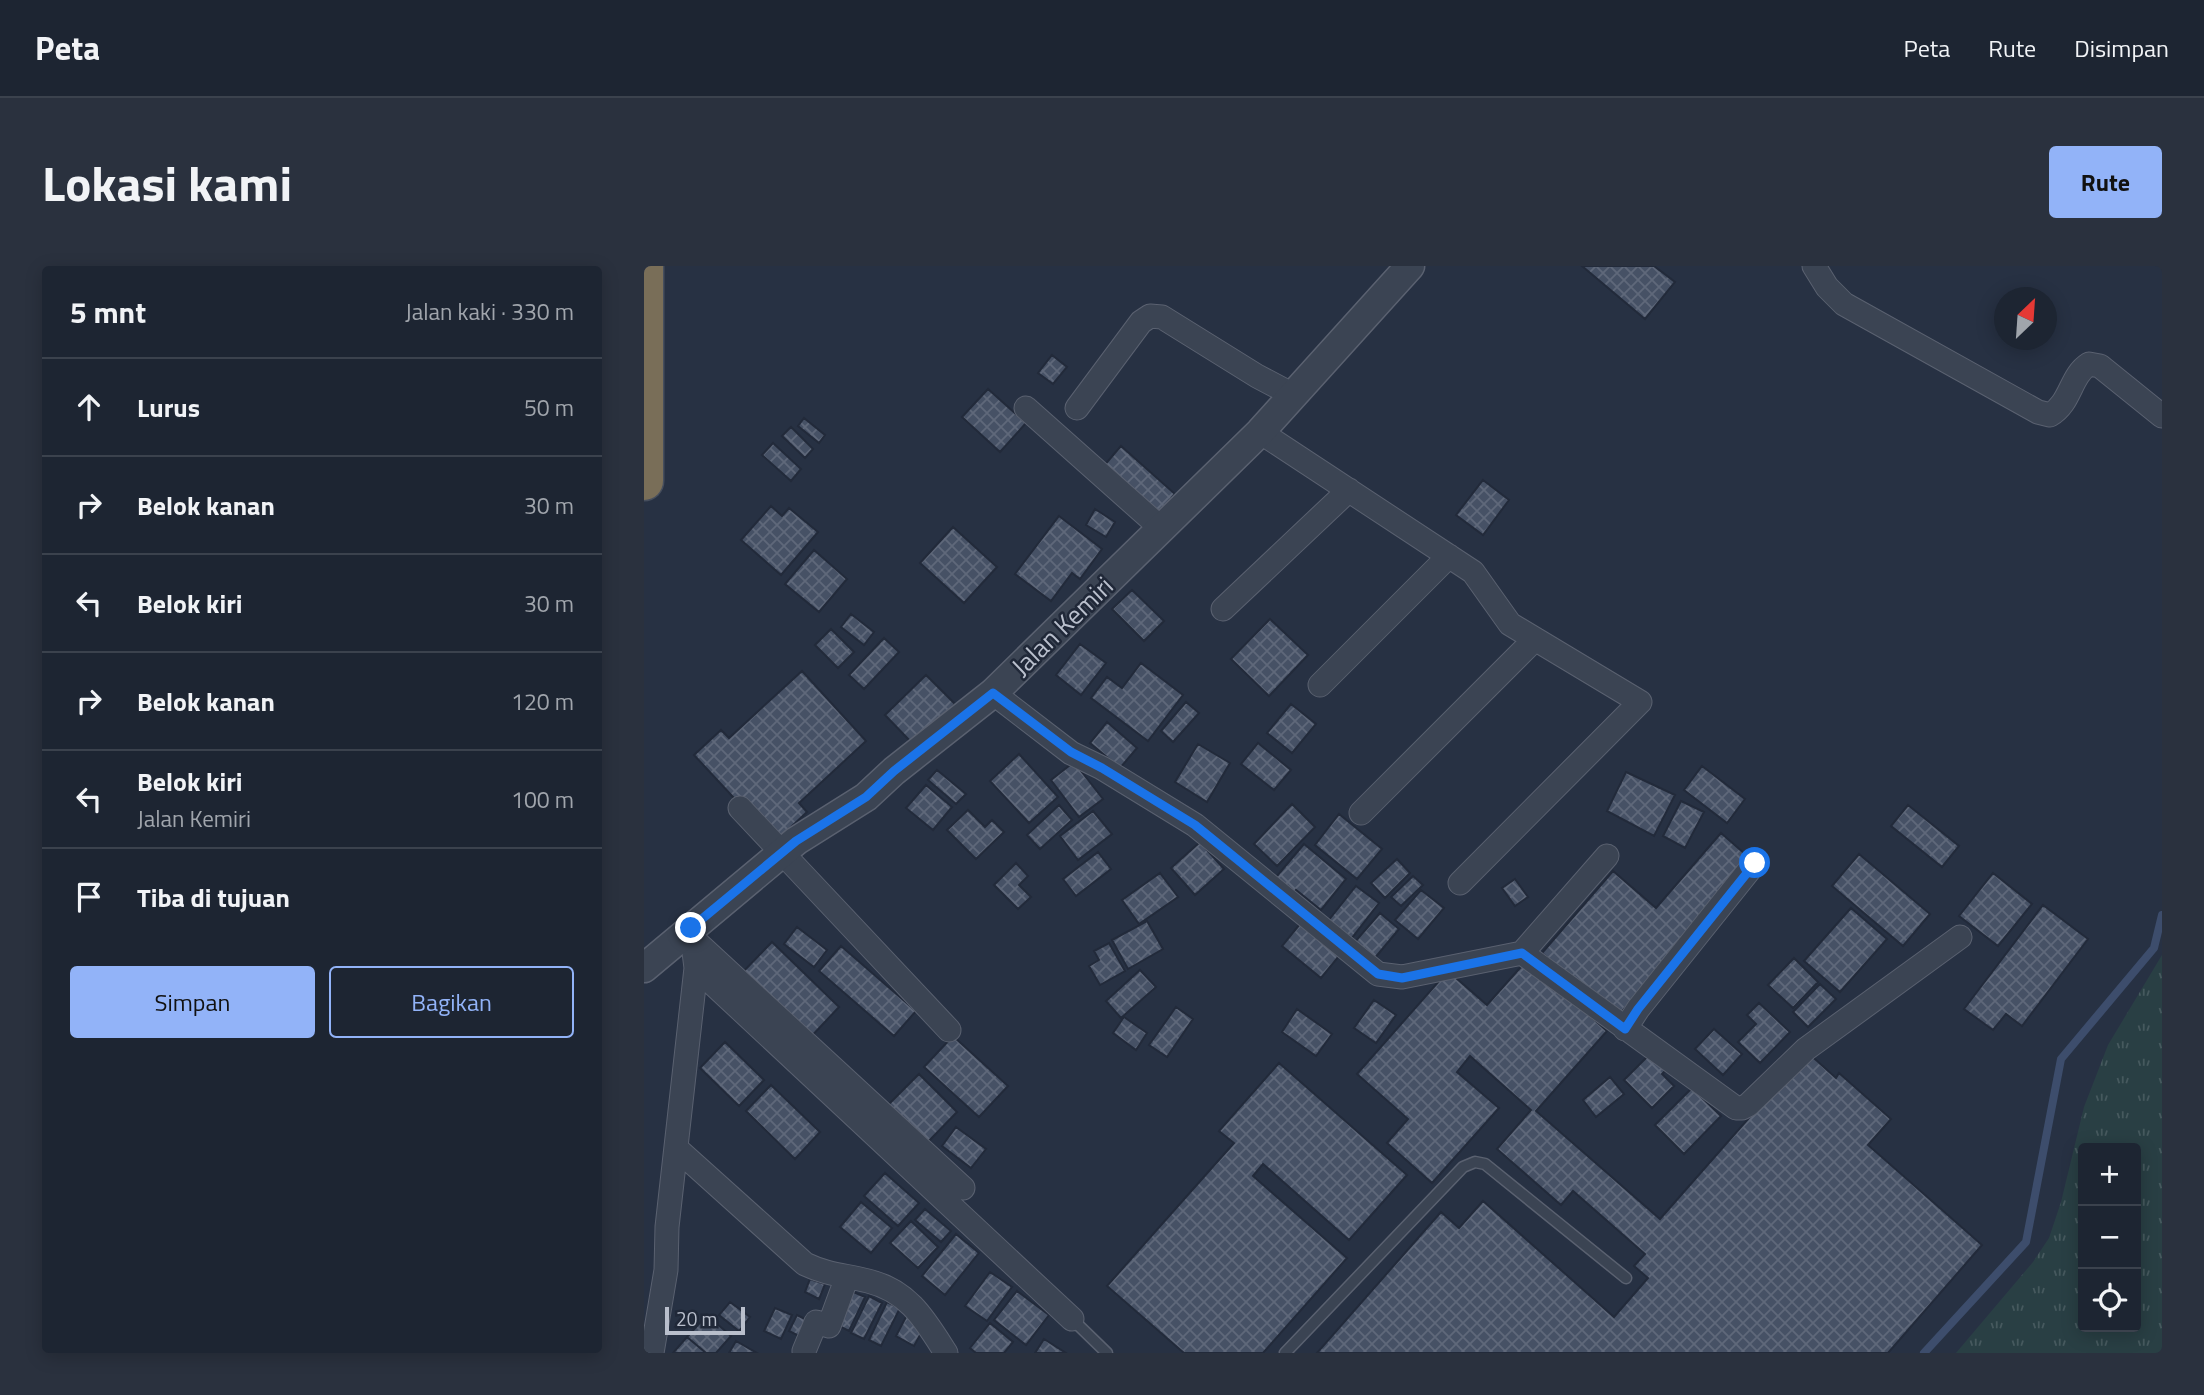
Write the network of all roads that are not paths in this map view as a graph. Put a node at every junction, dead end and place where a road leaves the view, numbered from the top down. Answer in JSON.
{"nodes":[{"id":1,"x":644,"y":266,"type":"edge"},
{"id":2,"x":1409,"y":266,"type":"edge"},
{"id":3,"x":1814,"y":266,"type":"edge"},
{"id":4,"x":1295,"y":396,"type":"junction"},
{"id":5,"x":1026,"y":408,"type":"dead end"},
{"id":6,"x":1077,"y":408,"type":"dead end"},
{"id":7,"x":2162,"y":416,"type":"edge"},
{"id":8,"x":1260,"y":432,"type":"junction"},
{"id":9,"x":644,"y":481,"type":"edge"},
{"id":10,"x":1349,"y":490,"type":"junction"},
{"id":11,"x":1162,"y":528,"type":"junction"},
{"id":12,"x":1450,"y":556,"type":"junction"},
{"id":13,"x":1223,"y":608,"type":"dead end"},
{"id":14,"x":1535,"y":639,"type":"junction"},
{"id":15,"x":1320,"y":685,"type":"dead end"},
{"id":16,"x":993,"y":693,"type":"junction"},
{"id":17,"x":740,"y":808,"type":"dead end"},
{"id":18,"x":1361,"y":813,"type":"dead end"},
{"id":19,"x":782,"y":853,"type":"junction"},
{"id":20,"x":1607,"y":856,"type":"dead end"},
{"id":21,"x":1755,"y":863,"type":"dead end"},
{"id":22,"x":1460,"y":883,"type":"dead end"},
{"id":23,"x":686,"y":937,"type":"junction"},
{"id":24,"x":1960,"y":937,"type":"dead end"},
{"id":25,"x":1522,"y":953,"type":"junction"},
{"id":26,"x":644,"y":968,"type":"edge"},
{"id":27,"x":696,"y":968,"type":"junction"},
{"id":28,"x":1625,"y":1029,"type":"junction"},
{"id":29,"x":949,"y":1030,"type":"dead end"},
{"id":30,"x":676,"y":1148,"type":"junction"},
{"id":31,"x":963,"y":1188,"type":"dead end"},
{"id":32,"x":847,"y":1277,"type":"junction"},
{"id":33,"x":1626,"y":1278,"type":"dead end"},
{"id":34,"x":1072,"y":1319,"type":"joint"},
{"id":35,"x":804,"y":1351,"type":"dead end"},
{"id":36,"x":652,"y":1353,"type":"edge"},
{"id":37,"x":946,"y":1353,"type":"edge"},
{"id":38,"x":1107,"y":1353,"type":"edge"},
{"id":39,"x":1285,"y":1353,"type":"edge"}],
"edges":[{"from":1,"to":9,"type":"highway"},
{"from":2,"to":4,"type":"street","name":"Jalan Kemiri"},
{"from":3,"to":7,"type":"street"},
{"from":4,"to":6,"type":"street"},
{"from":4,"to":8,"type":"street","name":"Jalan Kemiri"},
{"from":5,"to":11,"type":"street"},
{"from":8,"to":10,"type":"street"},
{"from":8,"to":11,"type":"street","name":"Jalan Kemiri"},
{"from":10,"to":12,"type":"street"},
{"from":10,"to":13,"type":"street"},
{"from":11,"to":16,"type":"street","name":"Jalan Kemiri"},
{"from":12,"to":14,"type":"street"},
{"from":12,"to":15,"type":"street"},
{"from":14,"to":18,"type":"street"},
{"from":14,"to":22,"type":"street"},
{"from":16,"to":19,"type":"street","name":"Jalan Kemiri"},
{"from":16,"to":25,"type":"street"},
{"from":17,"to":19,"type":"street"},
{"from":19,"to":23,"type":"street","name":"Jalan Kemiri"},
{"from":19,"to":29,"type":"street"},
{"from":20,"to":25,"type":"street"},
{"from":21,"to":28,"type":"street"},
{"from":23,"to":26,"type":"street","name":"Jalan Kemiri"},
{"from":23,"to":27,"type":"street"},
{"from":23,"to":31,"type":"street"},
{"from":24,"to":28,"type":"street"},
{"from":25,"to":28,"type":"street"},
{"from":27,"to":30,"type":"street"},
{"from":27,"to":34,"type":"street"},
{"from":30,"to":32,"type":"street"},
{"from":30,"to":36,"type":"street"},
{"from":32,"to":35,"type":"street"},
{"from":32,"to":37,"type":"street"},
{"from":33,"to":39,"type":"lane"},
{"from":34,"to":38,"type":"lane"}]}
